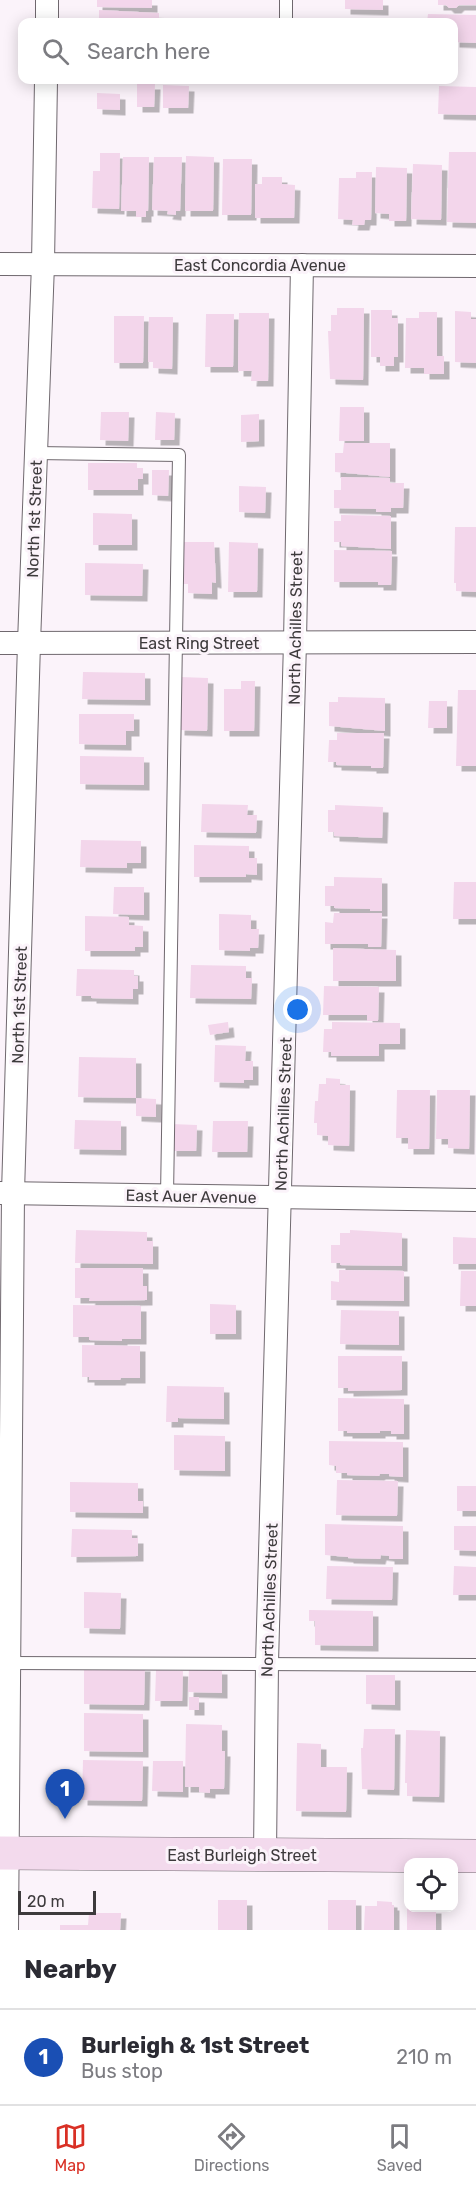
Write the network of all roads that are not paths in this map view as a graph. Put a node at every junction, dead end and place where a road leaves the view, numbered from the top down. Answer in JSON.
{"nodes":[{"id":1,"x":47,"y":0,"type":"edge"},
{"id":2,"x":286,"y":0,"type":"edge"},
{"id":3,"x":47,"y":18,"type":"edge"},
{"id":4,"x":285,"y":18,"type":"edge"},
{"id":5,"x":46,"y":84,"type":"edge"},
{"id":6,"x":0,"y":264,"type":"edge"},
{"id":7,"x":43,"y":264,"type":"junction"},
{"id":8,"x":302,"y":265,"type":"junction"},
{"id":9,"x":476,"y":266,"type":"edge"},
{"id":10,"x":36,"y":453,"type":"junction"},
{"id":11,"x":295,"y":642,"type":"junction"},
{"id":12,"x":476,"y":642,"type":"edge"},
{"id":13,"x":0,"y":643,"type":"edge"},
{"id":14,"x":29,"y":643,"type":"junction"},
{"id":15,"x":175,"y":643,"type":"junction"},
{"id":16,"x":7,"y":1193,"type":"edge"},
{"id":17,"x":167,"y":1196,"type":"junction"},
{"id":18,"x":281,"y":1198,"type":"junction"},
{"id":19,"x":476,"y":1200,"type":"edge"},
{"id":20,"x":6,"y":1420,"type":"edge"},
{"id":21,"x":9,"y":1663,"type":"junction"},
{"id":22,"x":267,"y":1663,"type":"junction"},
{"id":23,"x":476,"y":1665,"type":"edge"},
{"id":24,"x":4,"y":1853,"type":"edge"},
{"id":25,"x":265,"y":1855,"type":"junction"},
{"id":26,"x":476,"y":1856,"type":"edge"},
{"id":27,"x":7,"y":1930,"type":"edge"}],
"edges":[{"from":1,"to":3,"type":"street"},
{"from":2,"to":4,"type":"lane"},
{"from":5,"to":7,"type":"street","name":"North 1st Street"},
{"from":6,"to":7,"type":"street","name":"East Concordia Avenue"},
{"from":7,"to":8,"type":"street","name":"East Concordia Avenue"},
{"from":7,"to":10,"type":"street","name":"North 1st Street"},
{"from":8,"to":9,"type":"street","name":"East Concordia Avenue"},
{"from":8,"to":11,"type":"street","name":"North Achilles Street"},
{"from":10,"to":14,"type":"street","name":"North 1st Street"},
{"from":10,"to":15,"type":"lane"},
{"from":11,"to":12,"type":"street","name":"East Ring Street"},
{"from":11,"to":15,"type":"street","name":"East Ring Street"},
{"from":11,"to":18,"type":"street","name":"North Achilles Street"},
{"from":13,"to":14,"type":"street","name":"East Ring Street"},
{"from":14,"to":15,"type":"street","name":"East Ring Street"},
{"from":14,"to":16,"type":"street","name":"North 1st Street"},
{"from":15,"to":17,"type":"lane"},
{"from":16,"to":17,"type":"street","name":"East Auer Avenue"},
{"from":16,"to":20,"type":"street","name":"North 1st Street"},
{"from":17,"to":18,"type":"street","name":"East Auer Avenue"},
{"from":18,"to":19,"type":"street","name":"East Auer Avenue"},
{"from":18,"to":22,"type":"street","name":"North Achilles Street"},
{"from":20,"to":21,"type":"street","name":"North 1st Street"},
{"from":21,"to":22,"type":"lane"},
{"from":21,"to":24,"type":"street","name":"North 1st Street"},
{"from":22,"to":23,"type":"lane"},
{"from":22,"to":25,"type":"street","name":"North Achilles Street"},
{"from":24,"to":25,"type":"street","name":"East Burleigh Street"},
{"from":24,"to":27,"type":"street","name":"North 1st Street"},
{"from":25,"to":26,"type":"street","name":"East Burleigh Street"}]}
